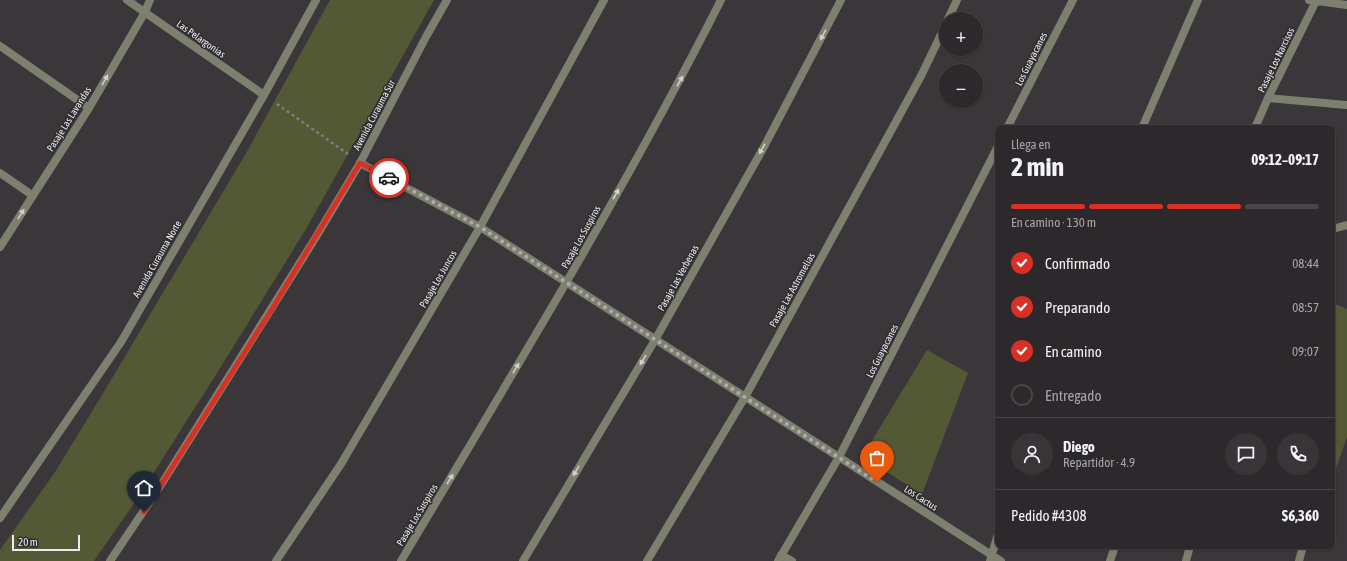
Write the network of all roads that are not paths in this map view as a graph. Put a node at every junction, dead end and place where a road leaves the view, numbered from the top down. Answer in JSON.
{"nodes":[{"id":1,"x":127,"y":0,"type":"edge"},
{"id":2,"x":150,"y":0,"type":"edge"},
{"id":3,"x":316,"y":0,"type":"edge"},
{"id":4,"x":447,"y":0,"type":"edge"},
{"id":5,"x":604,"y":0,"type":"edge"},
{"id":6,"x":721,"y":0,"type":"edge"},
{"id":7,"x":841,"y":0,"type":"edge"},
{"id":8,"x":957,"y":0,"type":"edge"},
{"id":9,"x":1073,"y":0,"type":"edge"},
{"id":10,"x":1198,"y":0,"type":"edge"},
{"id":11,"x":1313,"y":0,"type":"edge"},
{"id":12,"x":1347,"y":5,"type":"edge"},
{"id":13,"x":145,"y":12,"type":"junction"},
{"id":14,"x":951,"y":12,"type":"edge"},
{"id":15,"x":939,"y":39,"type":"edge"},
{"id":16,"x":0,"y":46,"type":"edge"},
{"id":17,"x":264,"y":95,"type":"junction"},
{"id":18,"x":1268,"y":98,"type":"junction"},
{"id":19,"x":1347,"y":105,"type":"edge"},
{"id":20,"x":89,"y":108,"type":"junction"},
{"id":21,"x":1009,"y":125,"type":"edge"},
{"id":22,"x":1143,"y":125,"type":"edge"},
{"id":23,"x":1256,"y":125,"type":"edge"},
{"id":24,"x":995,"y":152,"type":"edge"},
{"id":25,"x":360,"y":163,"type":"junction"},
{"id":26,"x":0,"y":173,"type":"edge"},
{"id":27,"x":32,"y":196,"type":"junction"},
{"id":28,"x":1347,"y":225,"type":"edge"},
{"id":29,"x":480,"y":227,"type":"junction"},
{"id":30,"x":1335,"y":228,"type":"edge"},
{"id":31,"x":0,"y":246,"type":"edge"},
{"id":32,"x":567,"y":283,"type":"junction"},
{"id":33,"x":655,"y":340,"type":"junction"},
{"id":34,"x":745,"y":397,"type":"junction"},
{"id":35,"x":839,"y":457,"type":"junction"},
{"id":36,"x":0,"y":518,"type":"edge"},
{"id":37,"x":995,"y":543,"type":"edge"},
{"id":38,"x":1114,"y":549,"type":"edge"},
{"id":39,"x":1189,"y":549,"type":"edge"},
{"id":40,"x":1302,"y":549,"type":"edge"},
{"id":41,"x":780,"y":558,"type":"edge"},
{"id":42,"x":990,"y":558,"type":"edge"},
{"id":43,"x":110,"y":561,"type":"edge"},
{"id":44,"x":276,"y":561,"type":"edge"},
{"id":45,"x":401,"y":561,"type":"edge"},
{"id":46,"x":523,"y":561,"type":"edge"},
{"id":47,"x":646,"y":561,"type":"edge"},
{"id":48,"x":792,"y":561,"type":"edge"},
{"id":49,"x":1001,"y":561,"type":"edge"},
{"id":50,"x":1110,"y":561,"type":"edge"},
{"id":51,"x":1186,"y":561,"type":"edge"},
{"id":52,"x":1299,"y":561,"type":"edge"}],
"edges":[{"from":1,"to":13,"type":"street","name":"Las Pelargonias"},
{"from":2,"to":13,"type":"street","name":"Pasaje Las Lavandas"},
{"from":3,"to":17,"type":"street","name":"Avenida Curauma Norte"},
{"from":4,"to":25,"type":"street","name":"Avenida Curauma Sur"},
{"from":5,"to":29,"type":"street","name":"Pasaje Los Juncos"},
{"from":32,"to":6,"type":"street","name":"Pasaje Los Suspiros","one_way":true},
{"from":7,"to":33,"type":"street","name":"Pasaje Las Verbenas","one_way":true},
{"from":8,"to":14,"type":"street"},
{"from":9,"to":21,"type":"street","name":"Los Guayacanes"},
{"from":10,"to":22,"type":"street"},
{"from":11,"to":12,"type":"street"},
{"from":11,"to":18,"type":"street","name":"Pasaje Los Narcisos"},
{"from":13,"to":17,"type":"street","name":"Las Pelargonias"},
{"from":20,"to":13,"type":"street","name":"Pasaje Las Lavandas","one_way":true},
{"from":15,"to":34,"type":"street","name":"Pasaje Las Astromelias"},
{"from":16,"to":20,"type":"street"},
{"from":17,"to":36,"type":"street","name":"Avenida Curauma Norte"},
{"from":18,"to":19,"type":"street"},
{"from":18,"to":23,"type":"street","name":"Pasaje Los Narcisos"},
{"from":20,"to":27,"type":"street","name":"Pasaje Las Lavandas"},
{"from":24,"to":35,"type":"street","name":"Los Guayacanes"},
{"from":25,"to":29,"type":"street","name":"Los Cactus"},
{"from":25,"to":43,"type":"street","name":"Avenida Curauma Sur"},
{"from":26,"to":27,"type":"street"},
{"from":31,"to":27,"type":"street","name":"Pasaje Las Lavandas","one_way":true},
{"from":28,"to":30,"type":"street"},
{"from":29,"to":32,"type":"street","name":"Los Cactus"},
{"from":29,"to":44,"type":"street","name":"Pasaje Los Juncos"},
{"from":32,"to":33,"type":"street","name":"Los Cactus"},
{"from":45,"to":32,"type":"street","name":"Pasaje Los Suspiros","one_way":true},
{"from":33,"to":34,"type":"street","name":"Los Cactus"},
{"from":33,"to":46,"type":"street","name":"Pasaje Las Verbenas","one_way":true},
{"from":34,"to":35,"type":"street","name":"Los Cactus"},
{"from":34,"to":47,"type":"street","name":"Pasaje Las Astromelias"},
{"from":35,"to":41,"type":"street","name":"Los Guayacanes"},
{"from":35,"to":42,"type":"street","name":"Los Cactus"},
{"from":37,"to":42,"type":"street"},
{"from":38,"to":50,"type":"street"},
{"from":39,"to":51,"type":"street"},
{"from":40,"to":52,"type":"street"},
{"from":41,"to":48,"type":"street"},
{"from":42,"to":49,"type":"street","name":"Los Cactus"}]}
